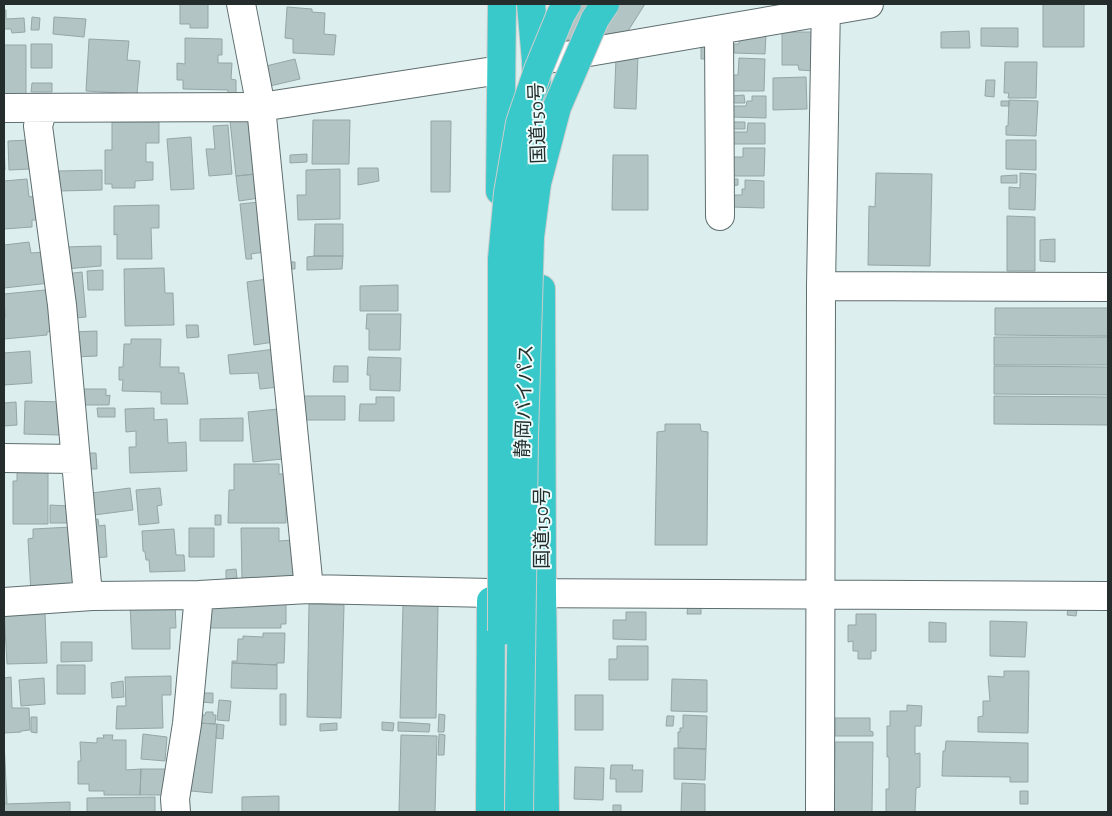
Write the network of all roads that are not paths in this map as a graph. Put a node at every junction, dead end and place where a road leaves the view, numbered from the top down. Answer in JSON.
{"nodes":[{"id":1,"x":241,"y":4,"type":"edge"},
{"id":2,"x":502,"y":4,"type":"edge"},
{"id":3,"x":531,"y":4,"type":"edge"},
{"id":4,"x":567,"y":4,"type":"edge"},
{"id":5,"x":605,"y":4,"type":"edge"},
{"id":6,"x":870,"y":4,"type":"edge"},
{"id":7,"x":826,"y":8,"type":"edge"},
{"id":8,"x":718,"y":30,"type":"junction"},
{"id":9,"x":536,"y":62,"type":"junction"},
{"id":10,"x":500,"y":70,"type":"junction"},
{"id":11,"x":261,"y":107,"type":"junction"},
{"id":12,"x":4,"y":108,"type":"edge"},
{"id":13,"x":43,"y":108,"type":"junction"},
{"id":14,"x":720,"y":216,"type":"dead end"},
{"id":15,"x":821,"y":286,"type":"junction"},
{"id":16,"x":1108,"y":287,"type":"edge"},
{"id":17,"x":4,"y":458,"type":"edge"},
{"id":18,"x":75,"y":459,"type":"junction"},
{"id":19,"x":309,"y":589,"type":"junction"},
{"id":20,"x":491,"y":592,"type":"junction"},
{"id":21,"x":542,"y":592,"type":"junction"},
{"id":22,"x":199,"y":594,"type":"junction"},
{"id":23,"x":820,"y":595,"type":"junction"},
{"id":24,"x":92,"y":596,"type":"junction"},
{"id":25,"x":1108,"y":596,"type":"edge"},
{"id":26,"x":4,"y":602,"type":"edge"},
{"id":27,"x":176,"y":812,"type":"edge"},
{"id":28,"x":490,"y":812,"type":"edge"},
{"id":29,"x":502,"y":812,"type":"edge"},
{"id":30,"x":519,"y":812,"type":"edge"},
{"id":31,"x":545,"y":812,"type":"edge"},
{"id":32,"x":820,"y":812,"type":"edge"}],
"edges":[{"from":1,"to":11,"type":"street"},
{"from":2,"to":10,"type":"highway","name":"国道150号"},
{"from":3,"to":9,"type":"highway","name":"国道150号"},
{"from":4,"to":29,"type":"highway","name":"静岡バイパス","bridge":true},
{"from":5,"to":30,"type":"highway","name":"静岡バイパス","bridge":true},
{"from":6,"to":7,"type":"street"},
{"from":7,"to":8,"type":"street"},
{"from":7,"to":15,"type":"street"},
{"from":8,"to":9,"type":"street"},
{"from":8,"to":14,"type":"street"},
{"from":9,"to":21,"type":"highway","name":"国道150号"},
{"from":10,"to":11,"type":"street"},
{"from":10,"to":20,"type":"highway","name":"国道150号"},
{"from":11,"to":13,"type":"street"},
{"from":11,"to":19,"type":"street"},
{"from":12,"to":13,"type":"street"},
{"from":13,"to":18,"type":"street"},
{"from":15,"to":16,"type":"street"},
{"from":15,"to":23,"type":"street"},
{"from":17,"to":18,"type":"street"},
{"from":18,"to":24,"type":"street"},
{"from":19,"to":20,"type":"street"},
{"from":19,"to":22,"type":"street"},
{"from":20,"to":21,"type":"street"},
{"from":20,"to":28,"type":"highway","name":"国道150号"},
{"from":21,"to":23,"type":"street"},
{"from":21,"to":31,"type":"highway","name":"国道150号"},
{"from":22,"to":24,"type":"street"},
{"from":22,"to":27,"type":"street"},
{"from":23,"to":25,"type":"street"},
{"from":23,"to":32,"type":"street"},
{"from":24,"to":26,"type":"street"}]}
